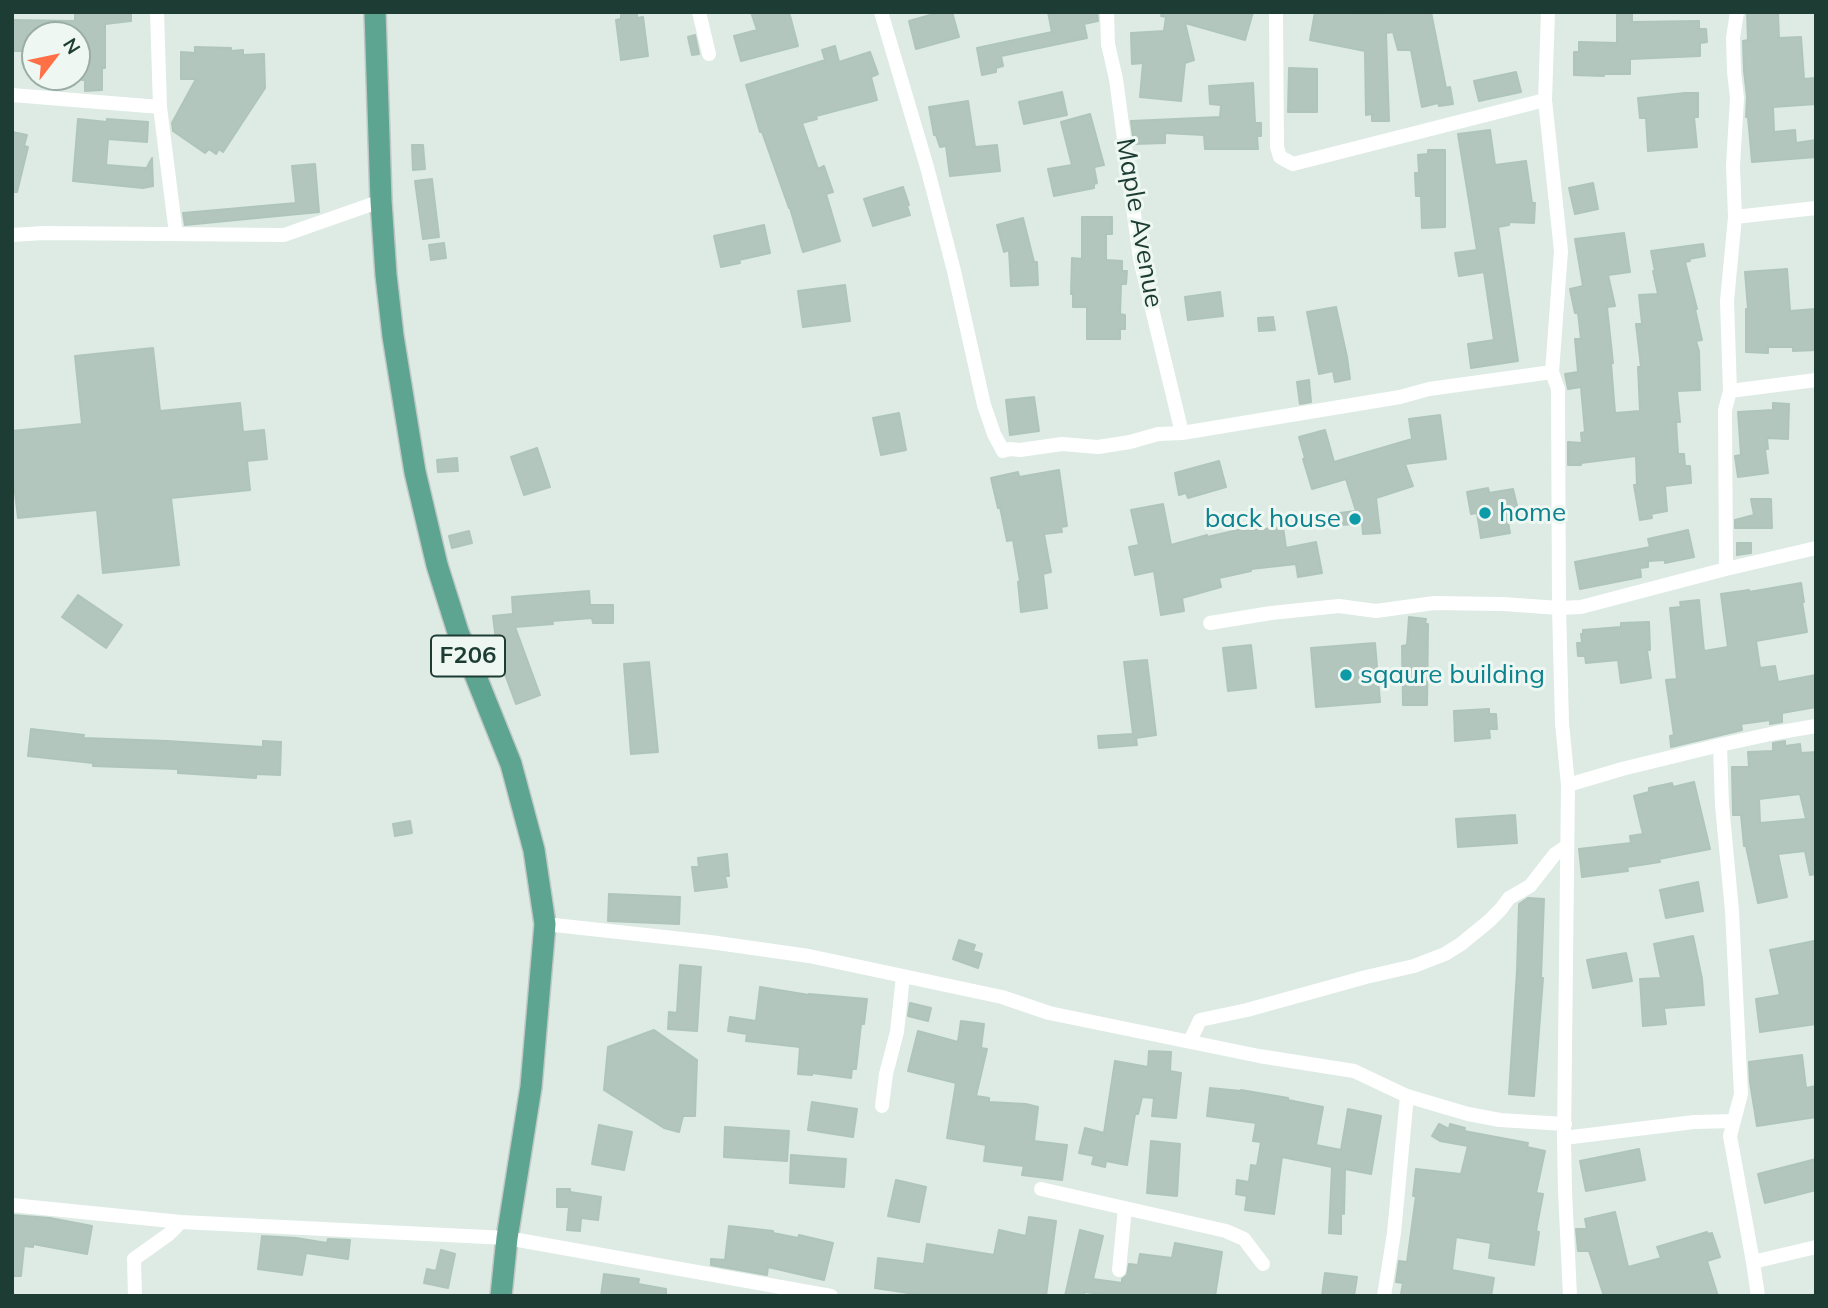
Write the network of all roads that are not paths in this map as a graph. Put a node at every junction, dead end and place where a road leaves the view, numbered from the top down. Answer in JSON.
{"nodes":[{"id":1,"x":157,"y":12,"type":"edge"},
{"id":2,"x":375,"y":12,"type":"edge"},
{"id":3,"x":699,"y":12,"type":"edge"},
{"id":4,"x":881,"y":12,"type":"edge"},
{"id":5,"x":1107,"y":12,"type":"edge"},
{"id":6,"x":1276,"y":12,"type":"edge"},
{"id":7,"x":1548,"y":12,"type":"edge"},
{"id":8,"x":1737,"y":12,"type":"edge"},
{"id":9,"x":709,"y":54,"type":"dead end"},
{"id":10,"x":12,"y":95,"type":"edge"},
{"id":11,"x":1545,"y":100,"type":"junction"},
{"id":12,"x":160,"y":107,"type":"junction"},
{"id":13,"x":381,"y":201,"type":"junction"},
{"id":14,"x":1816,"y":208,"type":"edge"},
{"id":15,"x":1735,"y":218,"type":"junction"},
{"id":16,"x":176,"y":234,"type":"junction"},
{"id":17,"x":12,"y":235,"type":"edge"},
{"id":18,"x":1552,"y":372,"type":"junction"},
{"id":19,"x":1816,"y":380,"type":"edge"},
{"id":20,"x":1730,"y":390,"type":"junction"},
{"id":21,"x":1182,"y":433,"type":"junction"},
{"id":22,"x":1816,"y":548,"type":"edge"},
{"id":23,"x":1726,"y":569,"type":"junction"},
{"id":24,"x":1559,"y":608,"type":"junction"},
{"id":25,"x":1210,"y":623,"type":"dead end"},
{"id":26,"x":1816,"y":726,"type":"edge"},
{"id":27,"x":1720,"y":745,"type":"junction"},
{"id":28,"x":1568,"y":786,"type":"junction"},
{"id":29,"x":1567,"y":846,"type":"junction"},
{"id":30,"x":545,"y":924,"type":"junction"},
{"id":31,"x":903,"y":976,"type":"junction"},
{"id":32,"x":1190,"y":1041,"type":"junction"},
{"id":33,"x":1407,"y":1096,"type":"junction"},
{"id":34,"x":882,"y":1106,"type":"dead end"},
{"id":35,"x":1733,"y":1121,"type":"junction"},
{"id":36,"x":1564,"y":1131,"type":"junction"},
{"id":37,"x":1041,"y":1189,"type":"dead end"},
{"id":38,"x":12,"y":1205,"type":"edge"},
{"id":39,"x":1125,"y":1208,"type":"junction"},
{"id":40,"x":181,"y":1222,"type":"junction"},
{"id":41,"x":507,"y":1238,"type":"junction"},
{"id":42,"x":1816,"y":1247,"type":"edge"},
{"id":43,"x":1753,"y":1262,"type":"junction"},
{"id":44,"x":1263,"y":1264,"type":"dead end"},
{"id":45,"x":1119,"y":1270,"type":"dead end"},
{"id":46,"x":135,"y":1296,"type":"edge"},
{"id":47,"x":501,"y":1296,"type":"edge"},
{"id":48,"x":831,"y":1296,"type":"edge"},
{"id":49,"x":1384,"y":1296,"type":"edge"},
{"id":50,"x":1570,"y":1296,"type":"edge"},
{"id":51,"x":1758,"y":1296,"type":"edge"}],
"edges":[{"from":1,"to":12,"type":"street"},
{"from":2,"to":13,"type":"main road","number":"F206"},
{"from":3,"to":9,"type":"street"},
{"from":4,"to":21,"type":"street"},
{"from":5,"to":21,"type":"street","name":"Maple Avenue"},
{"from":6,"to":11,"type":"street"},
{"from":7,"to":11,"type":"street"},
{"from":8,"to":15,"type":"street"},
{"from":10,"to":12,"type":"street"},
{"from":11,"to":18,"type":"street"},
{"from":12,"to":16,"type":"street"},
{"from":13,"to":16,"type":"street"},
{"from":13,"to":30,"type":"main road","number":"F206"},
{"from":14,"to":15,"type":"street"},
{"from":15,"to":20,"type":"street"},
{"from":16,"to":17,"type":"street"},
{"from":18,"to":21,"type":"street"},
{"from":18,"to":24,"type":"street"},
{"from":19,"to":20,"type":"street"},
{"from":20,"to":23,"type":"street"},
{"from":22,"to":23,"type":"street"},
{"from":23,"to":24,"type":"street"},
{"from":24,"to":25,"type":"street"},
{"from":24,"to":28,"type":"street"},
{"from":26,"to":27,"type":"street"},
{"from":27,"to":28,"type":"street"},
{"from":27,"to":35,"type":"street"},
{"from":28,"to":29,"type":"street"},
{"from":29,"to":32,"type":"street"},
{"from":29,"to":36,"type":"street"},
{"from":30,"to":31,"type":"street"},
{"from":30,"to":41,"type":"main road","number":"F206"},
{"from":31,"to":32,"type":"street"},
{"from":31,"to":34,"type":"street"},
{"from":32,"to":33,"type":"street"},
{"from":33,"to":36,"type":"street"},
{"from":33,"to":49,"type":"street"},
{"from":35,"to":36,"type":"street"},
{"from":35,"to":43,"type":"street"},
{"from":36,"to":50,"type":"street"},
{"from":37,"to":39,"type":"street"},
{"from":38,"to":40,"type":"street"},
{"from":39,"to":44,"type":"street"},
{"from":39,"to":45,"type":"street"},
{"from":40,"to":41,"type":"street"},
{"from":40,"to":46,"type":"street"},
{"from":41,"to":47,"type":"main road","number":"F206"},
{"from":41,"to":48,"type":"street"},
{"from":42,"to":43,"type":"street"},
{"from":43,"to":51,"type":"street"}]}
